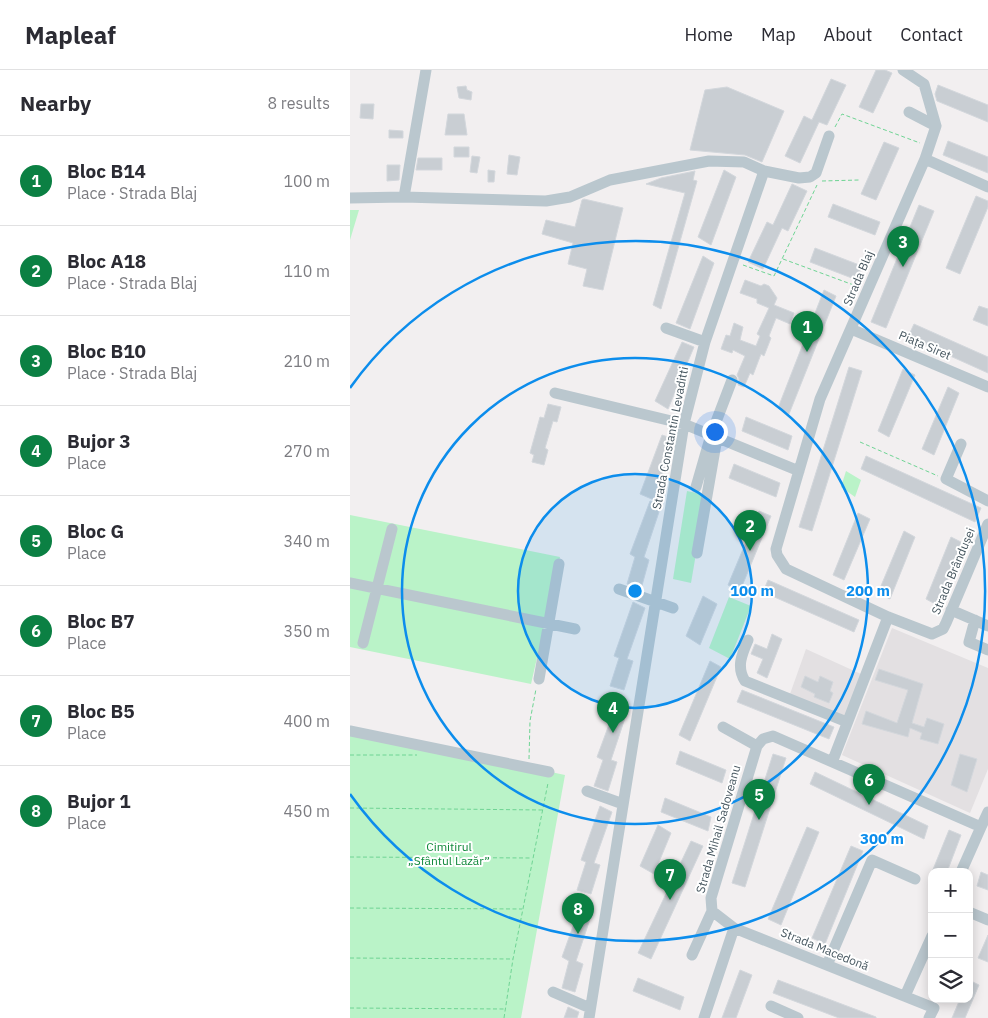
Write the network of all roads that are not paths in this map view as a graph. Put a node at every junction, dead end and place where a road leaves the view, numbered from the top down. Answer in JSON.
{"nodes":[{"id":1,"x":426,"y":70,"type":"edge"},
{"id":2,"x":902,"y":70,"type":"edge"},
{"id":3,"x":908,"y":112,"type":"dead end"},
{"id":4,"x":936,"y":126,"type":"junction"},
{"id":5,"x":829,"y":136,"type":"road end"},
{"id":6,"x":925,"y":158,"type":"junction"},
{"id":7,"x":764,"y":171,"type":"junction"},
{"id":8,"x":988,"y":187,"type":"edge"},
{"id":9,"x":404,"y":197,"type":"junction"},
{"id":10,"x":350,"y":198,"type":"edge"},
{"id":11,"x":666,"y":328,"type":"dead end"},
{"id":12,"x":851,"y":329,"type":"junction"},
{"id":13,"x":705,"y":342,"type":"junction"},
{"id":14,"x":732,"y":380,"type":"dead end"},
{"id":15,"x":988,"y":387,"type":"edge"},
{"id":16,"x":555,"y":393,"type":"dead end"},
{"id":17,"x":684,"y":424,"type":"junction"},
{"id":18,"x":714,"y":436,"type":"junction"},
{"id":19,"x":961,"y":444,"type":"dead end"},
{"id":20,"x":799,"y":471,"type":"junction"},
{"id":21,"x":696,"y":486,"type":"dead end"},
{"id":22,"x":988,"y":501,"type":"edge"},
{"id":23,"x":988,"y":524,"type":"edge"},
{"id":24,"x":392,"y":529,"type":"dead end"},
{"id":25,"x":698,"y":553,"type":"dead end"},
{"id":26,"x":559,"y":564,"type":"dead end"},
{"id":27,"x":350,"y":583,"type":"edge"},
{"id":28,"x":377,"y":589,"type":"junction"},
{"id":29,"x":619,"y":589,"type":"dead end"},
{"id":30,"x":656,"y":602,"type":"junction"},
{"id":31,"x":673,"y":608,"type":"dead end"},
{"id":32,"x":951,"y":610,"type":"junction"},
{"id":33,"x":888,"y":617,"type":"junction"},
{"id":34,"x":975,"y":620,"type":"junction"},
{"id":35,"x":548,"y":624,"type":"junction"},
{"id":36,"x":988,"y":626,"type":"edge"},
{"id":37,"x":575,"y":629,"type":"dead end"},
{"id":38,"x":943,"y":629,"type":"joint"},
{"id":39,"x":748,"y":640,"type":"dead end"},
{"id":40,"x":362,"y":643,"type":"dead end"},
{"id":41,"x":988,"y":650,"type":"edge"},
{"id":42,"x":539,"y":679,"type":"road end"},
{"id":43,"x":847,"y":722,"type":"junction"},
{"id":44,"x":723,"y":727,"type":"dead end"},
{"id":45,"x":350,"y":731,"type":"edge"},
{"id":46,"x":757,"y":746,"type":"junction"},
{"id":47,"x":833,"y":760,"type":"junction"},
{"id":48,"x":549,"y":772,"type":"road end"},
{"id":49,"x":587,"y":792,"type":"dead end"},
{"id":50,"x":623,"y":804,"type":"junction"},
{"id":51,"x":988,"y":812,"type":"edge"},
{"id":52,"x":981,"y":827,"type":"junction"},
{"id":53,"x":963,"y":868,"type":"edge"},
{"id":54,"x":915,"y":879,"type":"dead end"},
{"id":55,"x":712,"y":911,"type":"junction"},
{"id":56,"x":973,"y":916,"type":"edge"},
{"id":57,"x":988,"y":920,"type":"edge"},
{"id":58,"x":734,"y":928,"type":"junction"},
{"id":59,"x":928,"y":945,"type":"edge"},
{"id":60,"x":692,"y":955,"type":"dead end"},
{"id":61,"x":827,"y":965,"type":"junction"},
{"id":62,"x":553,"y":992,"type":"dead end"},
{"id":63,"x":905,"y":996,"type":"junction"},
{"id":64,"x":771,"y":1006,"type":"dead end"},
{"id":65,"x":934,"y":1009,"type":"edge"},
{"id":66,"x":589,"y":1013,"type":"edge"},
{"id":67,"x":704,"y":1018,"type":"edge"},
{"id":68,"x":798,"y":1018,"type":"edge"}],
"edges":[{"from":1,"to":9,"type":"street"},
{"from":2,"to":4,"type":"street"},
{"from":3,"to":4,"type":"street"},
{"from":4,"to":6,"type":"street","name":"Strada Blaj"},
{"from":5,"to":7,"type":"street"},
{"from":6,"to":8,"type":"street"},
{"from":6,"to":12,"type":"street","name":"Strada Blaj"},
{"from":7,"to":9,"type":"street"},
{"from":7,"to":13,"type":"street","name":"Strada Constantin Levaditti"},
{"from":9,"to":10,"type":"street"},
{"from":11,"to":13,"type":"street"},
{"from":12,"to":15,"type":"street","name":"Piața Siret"},
{"from":12,"to":20,"type":"street","name":"Strada Blaj"},
{"from":13,"to":17,"type":"street","name":"Strada Constantin Levaditti"},
{"from":14,"to":18,"type":"street"},
{"from":16,"to":17,"type":"street"},
{"from":17,"to":18,"type":"street"},
{"from":17,"to":30,"type":"street","name":"Strada Constantin Levaditti"},
{"from":18,"to":20,"type":"street"},
{"from":18,"to":21,"type":"street"},
{"from":18,"to":25,"type":"street"},
{"from":19,"to":22,"type":"street"},
{"from":20,"to":33,"type":"street","name":"Strada Blaj"},
{"from":23,"to":32,"type":"street","name":"Strada Brândușei"},
{"from":24,"to":28,"type":"street"},
{"from":26,"to":35,"type":"street"},
{"from":27,"to":28,"type":"street"},
{"from":28,"to":35,"type":"street"},
{"from":28,"to":40,"type":"street"},
{"from":29,"to":30,"type":"street"},
{"from":30,"to":31,"type":"street"},
{"from":30,"to":50,"type":"street","name":"Strada Constantin Levaditti"},
{"from":32,"to":34,"type":"street"},
{"from":32,"to":38,"type":"street","name":"Strada Brândușei"},
{"from":33,"to":38,"type":"street","name":"Strada Blaj"},
{"from":33,"to":43,"type":"street"},
{"from":34,"to":36,"type":"street"},
{"from":34,"to":41,"type":"street"},
{"from":35,"to":37,"type":"street"},
{"from":35,"to":42,"type":"street"},
{"from":39,"to":43,"type":"street"},
{"from":43,"to":47,"type":"street"},
{"from":44,"to":46,"type":"street"},
{"from":45,"to":48,"type":"street"},
{"from":46,"to":47,"type":"street"},
{"from":46,"to":55,"type":"street","name":"Strada Mihail Sadoveanu"},
{"from":47,"to":52,"type":"street"},
{"from":49,"to":50,"type":"street"},
{"from":50,"to":66,"type":"street","name":"Strada Constantin Levaditti"},
{"from":51,"to":52,"type":"street"},
{"from":52,"to":53,"type":"street"},
{"from":54,"to":61,"type":"street"},
{"from":55,"to":58,"type":"street","name":"Strada Mihail Sadoveanu"},
{"from":55,"to":60,"type":"street"},
{"from":56,"to":57,"type":"street"},
{"from":58,"to":61,"type":"street","name":"Strada Macedonă"},
{"from":58,"to":67,"type":"street"},
{"from":59,"to":63,"type":"street"},
{"from":61,"to":63,"type":"street","name":"Strada Macedonă"},
{"from":62,"to":66,"type":"street"},
{"from":63,"to":65,"type":"street","name":"Strada Macedonă"},
{"from":64,"to":68,"type":"street"}]}
